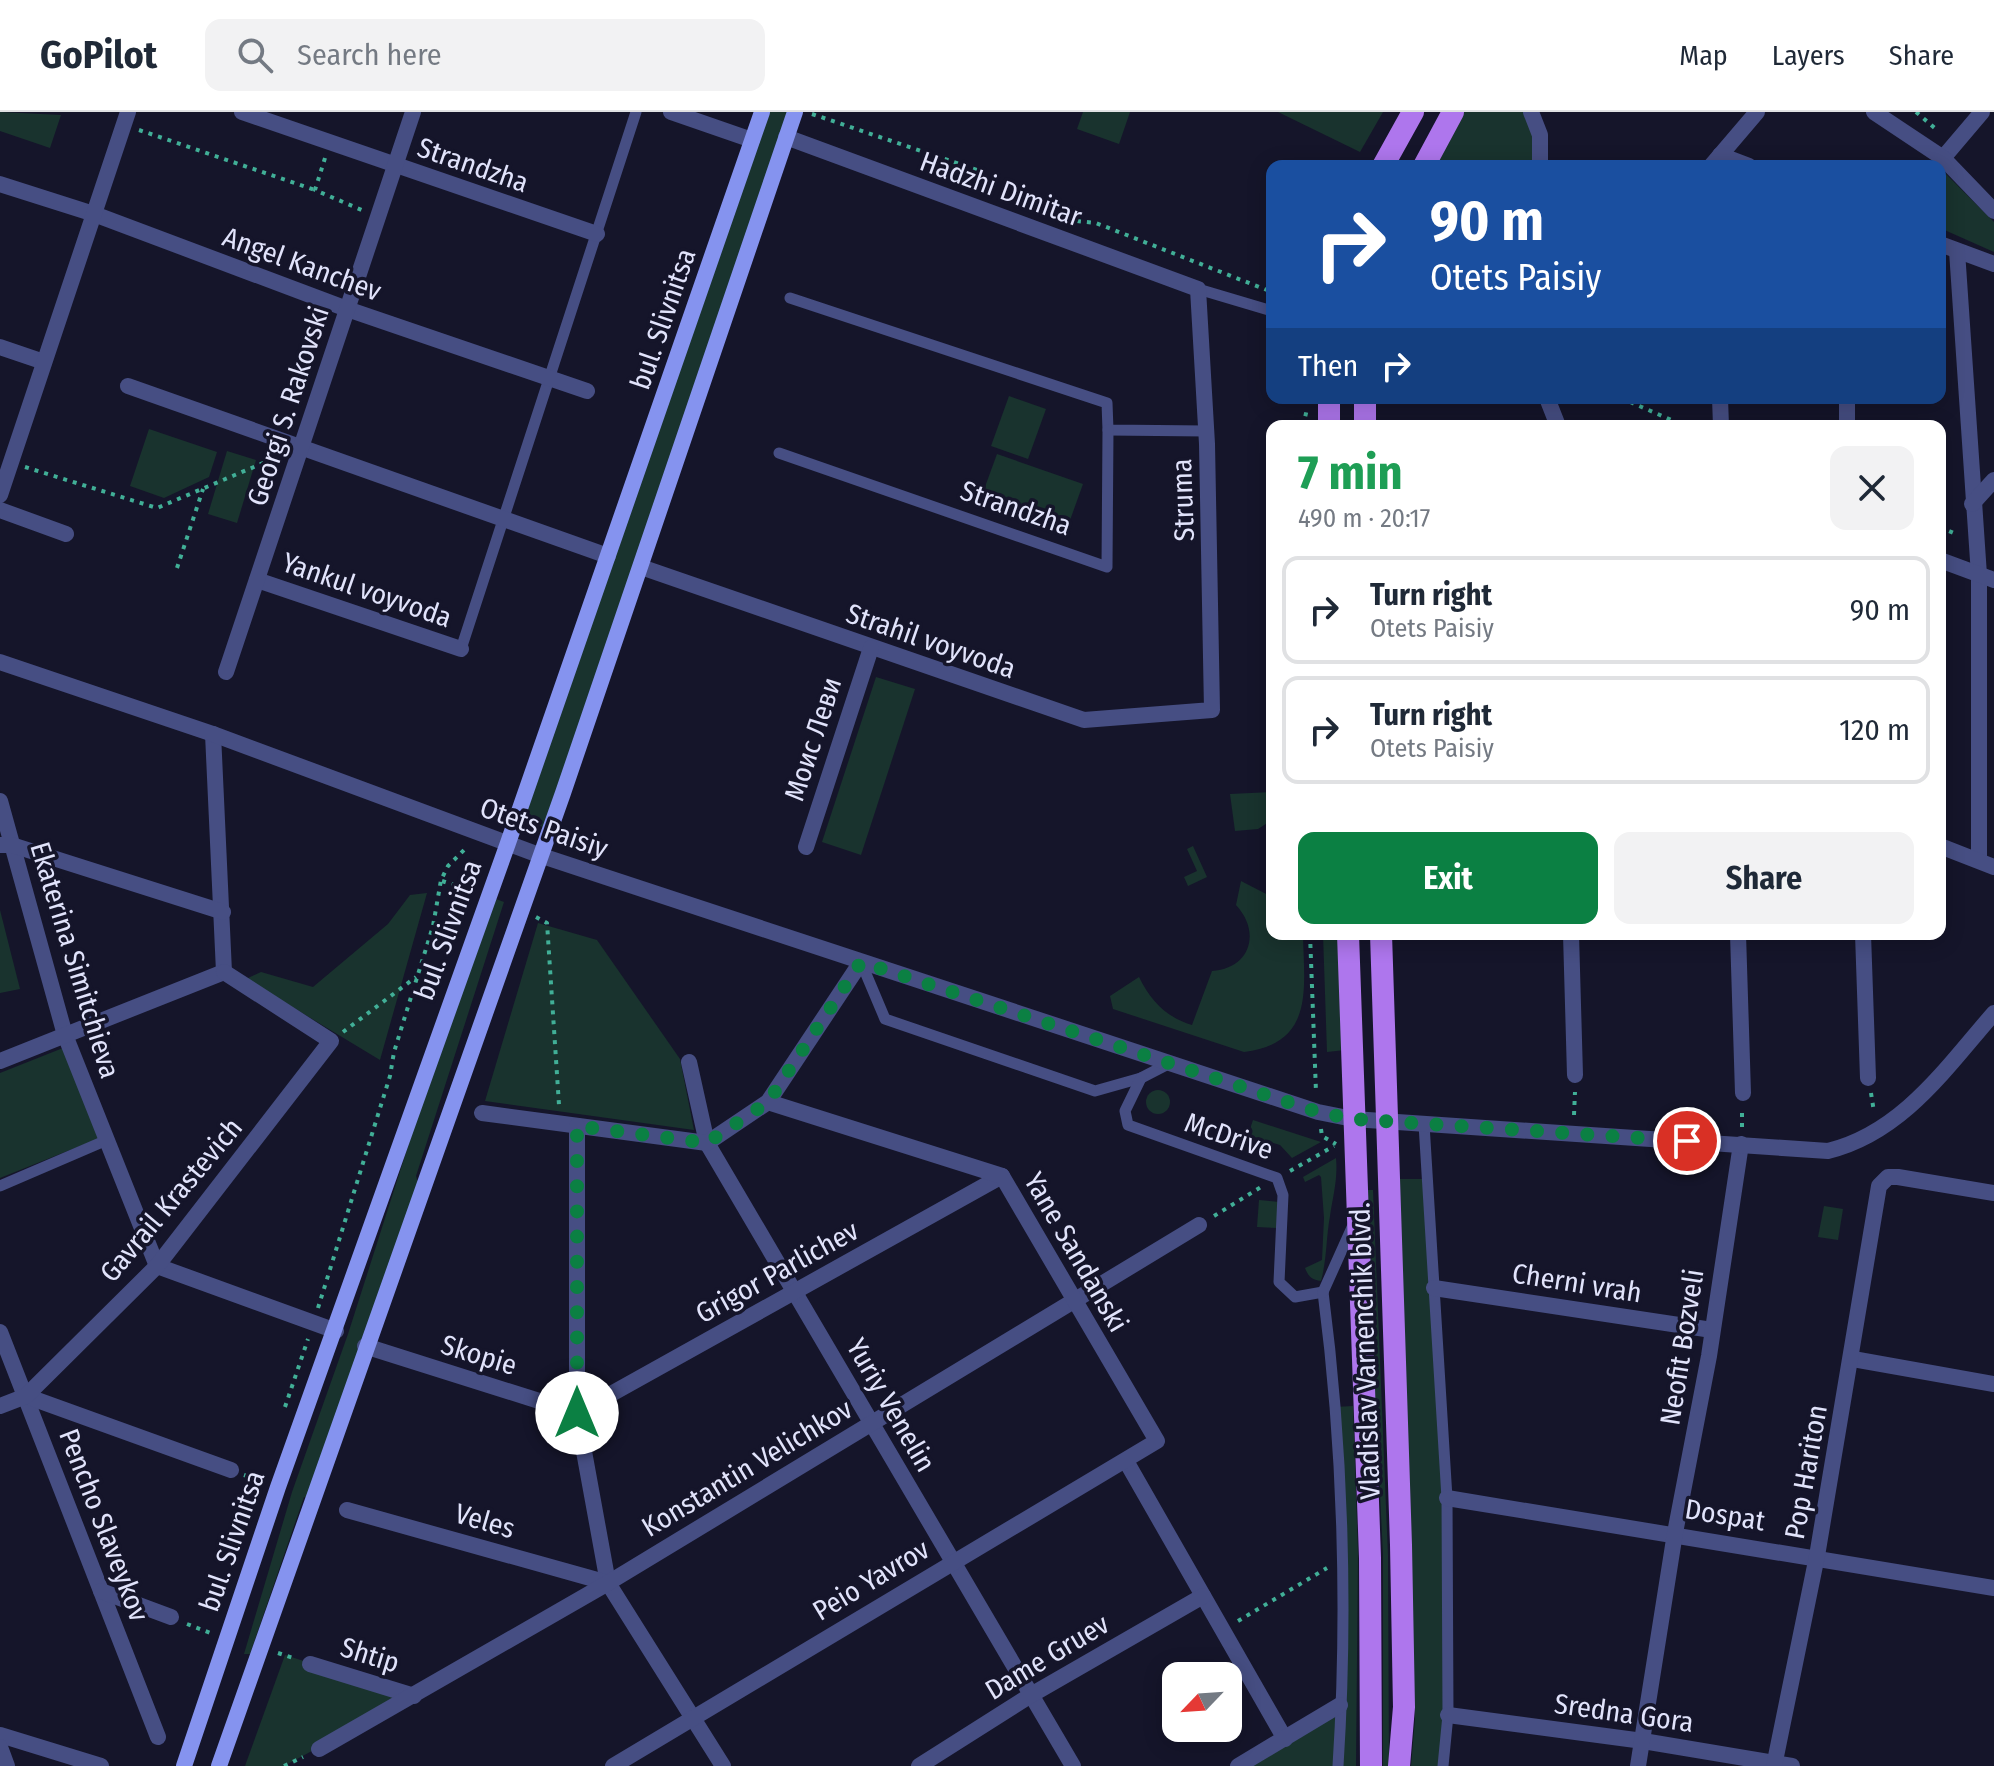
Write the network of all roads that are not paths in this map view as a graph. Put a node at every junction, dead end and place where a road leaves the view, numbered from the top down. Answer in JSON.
{"nodes":[{"id":1,"x":242,"y":112,"type":"edge"},
{"id":2,"x":413,"y":112,"type":"edge"},
{"id":3,"x":636,"y":112,"type":"edge"},
{"id":4,"x":671,"y":112,"type":"edge"},
{"id":5,"x":762,"y":112,"type":"edge"},
{"id":6,"x":1413,"y":112,"type":"edge"},
{"id":7,"x":1453,"y":112,"type":"edge"},
{"id":8,"x":1531,"y":112,"type":"edge"},
{"id":9,"x":1757,"y":112,"type":"edge"},
{"id":10,"x":1874,"y":112,"type":"edge"},
{"id":11,"x":1982,"y":112,"type":"edge"},
{"id":12,"x":799,"y":118,"type":"edge"},
{"id":13,"x":126,"y":119,"type":"edge"},
{"id":14,"x":786,"y":137,"type":"junction"},
{"id":15,"x":752,"y":140,"type":"junction"},
{"id":16,"x":1949,"y":151,"type":"junction"},
{"id":17,"x":1386,"y":160,"type":"edge"},
{"id":18,"x":1427,"y":160,"type":"edge"},
{"id":19,"x":1540,"y":160,"type":"edge"},
{"id":20,"x":1716,"y":160,"type":"edge"},
{"id":21,"x":395,"y":166,"type":"junction"},
{"id":22,"x":0,"y":184,"type":"edge"},
{"id":23,"x":1994,"y":211,"type":"edge"},
{"id":24,"x":94,"y":214,"type":"junction"},
{"id":25,"x":597,"y":234,"type":"junction"},
{"id":26,"x":1946,"y":246,"type":"edge"},
{"id":27,"x":1957,"y":251,"type":"junction"},
{"id":28,"x":1994,"y":264,"type":"edge"},
{"id":29,"x":1198,"y":289,"type":"junction"},
{"id":30,"x":790,"y":298,"type":"dead end"},
{"id":31,"x":347,"y":309,"type":"junction"},
{"id":32,"x":1266,"y":309,"type":"edge"},
{"id":33,"x":0,"y":347,"type":"edge"},
{"id":34,"x":44,"y":362,"type":"junction"},
{"id":35,"x":550,"y":377,"type":"junction"},
{"id":36,"x":128,"y":386,"type":"dead end"},
{"id":37,"x":587,"y":391,"type":"dead end"},
{"id":38,"x":1108,"y":430,"type":"junction"},
{"id":39,"x":1206,"y":431,"type":"junction"},
{"id":40,"x":301,"y":447,"type":"junction"},
{"id":41,"x":779,"y":453,"type":"dead end"},
{"id":42,"x":1994,"y":480,"type":"edge"},
{"id":43,"x":0,"y":495,"type":"edge"},
{"id":44,"x":1972,"y":504,"type":"junction"},
{"id":45,"x":0,"y":510,"type":"edge"},
{"id":46,"x":504,"y":518,"type":"junction"},
{"id":47,"x":66,"y":534,"type":"dead end"},
{"id":48,"x":608,"y":556,"type":"junction"},
{"id":49,"x":1946,"y":562,"type":"edge"},
{"id":50,"x":641,"y":567,"type":"junction"},
{"id":51,"x":1987,"y":578,"type":"edge"},
{"id":52,"x":257,"y":580,"type":"junction"},
{"id":53,"x":871,"y":648,"type":"junction"},
{"id":54,"x":461,"y":649,"type":"joint"},
{"id":55,"x":0,"y":662,"type":"edge"},
{"id":56,"x":226,"y":672,"type":"dead end"},
{"id":57,"x":1212,"y":710,"type":"joint"},
{"id":58,"x":213,"y":734,"type":"junction"},
{"id":59,"x":0,"y":801,"type":"edge"},
{"id":60,"x":508,"y":843,"type":"junction"},
{"id":61,"x":6,"y":845,"type":"edge"},
{"id":62,"x":806,"y":847,"type":"dead end"},
{"id":63,"x":1946,"y":848,"type":"edge"},
{"id":64,"x":539,"y":855,"type":"junction"},
{"id":65,"x":1986,"y":864,"type":"edge"},
{"id":66,"x":223,"y":912,"type":"junction"},
{"id":67,"x":1348,"y":940,"type":"edge"},
{"id":68,"x":1381,"y":940,"type":"edge"},
{"id":69,"x":1571,"y":940,"type":"edge"},
{"id":70,"x":1738,"y":940,"type":"edge"},
{"id":71,"x":1863,"y":940,"type":"edge"},
{"id":72,"x":861,"y":962,"type":"junction"},
{"id":73,"x":224,"y":972,"type":"junction"},
{"id":74,"x":1994,"y":1013,"type":"edge"},
{"id":75,"x":65,"y":1035,"type":"junction"},
{"id":76,"x":0,"y":1061,"type":"edge"},
{"id":77,"x":689,"y":1062,"type":"dead end"},
{"id":78,"x":1172,"y":1062,"type":"junction"},
{"id":79,"x":1575,"y":1075,"type":"road end"},
{"id":80,"x":1141,"y":1078,"type":"junction"},
{"id":81,"x":1868,"y":1078,"type":"dead end"},
{"id":82,"x":1743,"y":1093,"type":"road end"},
{"id":83,"x":768,"y":1102,"type":"junction"},
{"id":84,"x":482,"y":1113,"type":"dead end"},
{"id":85,"x":1353,"y":1119,"type":"junction"},
{"id":86,"x":1387,"y":1121,"type":"junction"},
{"id":87,"x":1424,"y":1124,"type":"junction"},
{"id":88,"x":569,"y":1125,"type":"junction"},
{"id":89,"x":107,"y":1140,"type":"junction"},
{"id":90,"x":707,"y":1143,"type":"junction"},
{"id":91,"x":1741,"y":1144,"type":"junction"},
{"id":92,"x":1002,"y":1176,"type":"junction"},
{"id":93,"x":0,"y":1186,"type":"edge"},
{"id":94,"x":1994,"y":1193,"type":"edge"},
{"id":95,"x":1355,"y":1220,"type":"junction"},
{"id":96,"x":1199,"y":1225,"type":"dead end"},
{"id":97,"x":157,"y":1266,"type":"junction"},
{"id":98,"x":1434,"y":1288,"type":"junction"},
{"id":99,"x":795,"y":1292,"type":"junction"},
{"id":100,"x":1323,"y":1292,"type":"junction"},
{"id":101,"x":1074,"y":1303,"type":"junction"},
{"id":102,"x":1712,"y":1330,"type":"junction"},
{"id":103,"x":336,"y":1331,"type":"junction"},
{"id":104,"x":0,"y":1332,"type":"edge"},
{"id":105,"x":365,"y":1346,"type":"junction"},
{"id":106,"x":1853,"y":1359,"type":"junction"},
{"id":107,"x":1994,"y":1384,"type":"edge"},
{"id":108,"x":26,"y":1396,"type":"junction"},
{"id":109,"x":0,"y":1406,"type":"edge"},
{"id":110,"x":577,"y":1413,"type":"junction"},
{"id":111,"x":872,"y":1423,"type":"junction"},
{"id":112,"x":1157,"y":1441,"type":"joint"},
{"id":113,"x":1126,"y":1461,"type":"junction"},
{"id":114,"x":231,"y":1470,"type":"dead end"},
{"id":115,"x":1447,"y":1498,"type":"junction"},
{"id":116,"x":347,"y":1510,"type":"dead end"},
{"id":117,"x":1675,"y":1533,"type":"junction"},
{"id":118,"x":1817,"y":1556,"type":"junction"},
{"id":119,"x":952,"y":1561,"type":"junction"},
{"id":120,"x":608,"y":1583,"type":"junction"},
{"id":121,"x":1994,"y":1588,"type":"edge"},
{"id":122,"x":101,"y":1591,"type":"junction"},
{"id":123,"x":1203,"y":1596,"type":"junction"},
{"id":124,"x":171,"y":1617,"type":"road end"},
{"id":125,"x":310,"y":1664,"type":"road end"},
{"id":126,"x":1031,"y":1695,"type":"junction"},
{"id":127,"x":414,"y":1696,"type":"junction"},
{"id":128,"x":1340,"y":1705,"type":"junction"},
{"id":129,"x":1448,"y":1715,"type":"junction"},
{"id":130,"x":695,"y":1718,"type":"junction"},
{"id":131,"x":0,"y":1735,"type":"edge"},
{"id":132,"x":158,"y":1737,"type":"dead end"},
{"id":133,"x":1285,"y":1739,"type":"junction"},
{"id":134,"x":1643,"y":1741,"type":"junction"},
{"id":135,"x":0,"y":1747,"type":"edge"},
{"id":136,"x":319,"y":1749,"type":"road end"},
{"id":137,"x":1780,"y":1765,"type":"edge"},
{"id":138,"x":7,"y":1766,"type":"edge"},
{"id":139,"x":101,"y":1766,"type":"edge"},
{"id":140,"x":184,"y":1766,"type":"edge"},
{"id":141,"x":219,"y":1766,"type":"edge"},
{"id":142,"x":613,"y":1766,"type":"edge"},
{"id":143,"x":723,"y":1766,"type":"edge"},
{"id":144,"x":919,"y":1766,"type":"edge"},
{"id":145,"x":1073,"y":1766,"type":"edge"},
{"id":146,"x":1238,"y":1766,"type":"edge"},
{"id":147,"x":1338,"y":1766,"type":"edge"},
{"id":148,"x":1371,"y":1766,"type":"edge"},
{"id":149,"x":1399,"y":1766,"type":"edge"},
{"id":150,"x":1443,"y":1766,"type":"edge"},
{"id":151,"x":1638,"y":1766,"type":"edge"}],
"edges":[{"from":1,"to":21,"type":"street","name":"Strandzha"},
{"from":2,"to":21,"type":"street","name":"Georgi S. Rakovski"},
{"from":3,"to":25,"type":"lane"},
{"from":4,"to":15,"type":"street"},
{"from":5,"to":15,"type":"main road","name":"bul. Slivnitsa"},
{"from":6,"to":17,"type":"main road"},
{"from":7,"to":18,"type":"main road"},
{"from":8,"to":19,"type":"street"},
{"from":9,"to":20,"type":"street"},
{"from":10,"to":16,"type":"street"},
{"from":11,"to":16,"type":"street"},
{"from":12,"to":14,"type":"main road","name":"bul. Slivnitsa"},
{"from":13,"to":24,"type":"street"},
{"from":14,"to":29,"type":"street","name":"Hadzhi Dimitar"},
{"from":14,"to":50,"type":"main road","name":"bul. Slivnitsa"},
{"from":15,"to":48,"type":"main road","name":"bul. Slivnitsa"},
{"from":16,"to":23,"type":"street"},
{"from":21,"to":25,"type":"street","name":"Strandzha"},
{"from":21,"to":31,"type":"street","name":"Georgi S. Rakovski"},
{"from":22,"to":24,"type":"street","name":"Angel Kanchev"},
{"from":24,"to":31,"type":"street","name":"Angel Kanchev"},
{"from":24,"to":34,"type":"street"},
{"from":25,"to":35,"type":"lane"},
{"from":26,"to":27,"type":"street"},
{"from":27,"to":28,"type":"street"},
{"from":27,"to":44,"type":"street"},
{"from":29,"to":32,"type":"lane"},
{"from":29,"to":39,"type":"street","name":"Struma"},
{"from":30,"to":38,"type":"lane","name":"Strandzha"},
{"from":31,"to":35,"type":"street","name":"Angel Kanchev"},
{"from":31,"to":40,"type":"street","name":"Georgi S. Rakovski"},
{"from":33,"to":34,"type":"street"},
{"from":34,"to":43,"type":"street"},
{"from":35,"to":37,"type":"street","name":"Angel Kanchev"},
{"from":35,"to":46,"type":"lane"},
{"from":36,"to":40,"type":"street"},
{"from":38,"to":39,"type":"lane"},
{"from":38,"to":41,"type":"lane","name":"Strandzha"},
{"from":39,"to":57,"type":"street","name":"Struma"},
{"from":40,"to":46,"type":"street"},
{"from":40,"to":52,"type":"street","name":"Georgi S. Rakovski"},
{"from":42,"to":44,"type":"street"},
{"from":44,"to":51,"type":"street"},
{"from":45,"to":47,"type":"street"},
{"from":46,"to":48,"type":"street"},
{"from":46,"to":54,"type":"lane"},
{"from":48,"to":60,"type":"main road","name":"bul. Slivnitsa"},
{"from":49,"to":51,"type":"street"},
{"from":50,"to":53,"type":"street","name":"Strahil voyvoda"},
{"from":50,"to":64,"type":"main road","name":"bul. Slivnitsa"},
{"from":51,"to":65,"type":"street"},
{"from":52,"to":54,"type":"street","name":"Yankul voyvoda"},
{"from":52,"to":56,"type":"street","name":"Georgi S. Rakovski"},
{"from":53,"to":57,"type":"street","name":"Strahil voyvoda"},
{"from":53,"to":62,"type":"street","name":"Моис Леви"},
{"from":55,"to":58,"type":"street","name":"Otets Paisiy"},
{"from":58,"to":60,"type":"street","name":"Otets Paisiy"},
{"from":58,"to":66,"type":"street"},
{"from":59,"to":61,"type":"street","name":"Ekaterina Simitchieva"},
{"from":60,"to":64,"type":"street","name":"Otets Paisiy"},
{"from":60,"to":103,"type":"main road","name":"bul. Slivnitsa"},
{"from":61,"to":66,"type":"street"},
{"from":61,"to":75,"type":"street","name":"Ekaterina Simitchieva"},
{"from":63,"to":65,"type":"street"},
{"from":64,"to":72,"type":"street","name":"Otets Paisiy"},
{"from":64,"to":105,"type":"main road","name":"bul. Slivnitsa"},
{"from":66,"to":73,"type":"street"},
{"from":67,"to":85,"type":"main road","name":"Vladislav Varnenchik blvd."},
{"from":68,"to":86,"type":"main road","name":"Vladislav Varnenchik blvd."},
{"from":69,"to":79,"type":"street"},
{"from":70,"to":82,"type":"street"},
{"from":71,"to":81,"type":"street"},
{"from":72,"to":78,"type":"street","name":"Otets Paisiy"},
{"from":72,"to":80,"type":"lane"},
{"from":72,"to":83,"type":"street"},
{"from":73,"to":75,"type":"street"},
{"from":73,"to":97,"type":"street","name":"Gavrail Krastevich"},
{"from":74,"to":91,"type":"street","name":"Otets Paisiy"},
{"from":75,"to":76,"type":"street"},
{"from":75,"to":89,"type":"street","name":"Ekaterina Simitchieva"},
{"from":77,"to":90,"type":"street","name":"Yuriy Venelin"},
{"from":78,"to":80,"type":"lane"},
{"from":78,"to":85,"type":"street","name":"Otets Paisiy"},
{"from":80,"to":100,"type":"lane","name":"McDrive"},
{"from":83,"to":90,"type":"street"},
{"from":83,"to":92,"type":"street","name":"Yane Sandanski"},
{"from":84,"to":88,"type":"street"},
{"from":85,"to":86,"type":"street","name":"Otets Paisiy"},
{"from":85,"to":95,"type":"main road","name":"Vladislav Varnenchik blvd."},
{"from":86,"to":87,"type":"street","name":"Otets Paisiy"},
{"from":86,"to":149,"type":"main road","name":"Vladislav Varnenchik blvd."},
{"from":87,"to":91,"type":"street","name":"Otets Paisiy"},
{"from":87,"to":98,"type":"lane"},
{"from":88,"to":90,"type":"street"},
{"from":88,"to":110,"type":"street"},
{"from":89,"to":93,"type":"lane"},
{"from":89,"to":97,"type":"street","name":"Ekaterina Simitchieva"},
{"from":90,"to":99,"type":"street","name":"Yuriy Venelin"},
{"from":91,"to":102,"type":"street","name":"Neofit Bozveli"},
{"from":92,"to":99,"type":"street","name":"Grigor Parlichev"},
{"from":92,"to":101,"type":"street","name":"Yane Sandanski"},
{"from":94,"to":106,"type":"street","name":"Pop Hariton"},
{"from":95,"to":100,"type":"lane"},
{"from":95,"to":148,"type":"main road","name":"Vladislav Varnenchik blvd."},
{"from":96,"to":101,"type":"street","name":"Konstantin Velichkov"},
{"from":97,"to":103,"type":"street"},
{"from":97,"to":108,"type":"street","name":"Gavrail Krastevich"},
{"from":98,"to":102,"type":"street","name":"Cherni vrah"},
{"from":98,"to":115,"type":"lane"},
{"from":99,"to":110,"type":"street","name":"Grigor Parlichev"},
{"from":99,"to":111,"type":"street","name":"Yuriy Venelin"},
{"from":100,"to":128,"type":"lane"},
{"from":101,"to":111,"type":"street","name":"Konstantin Velichkov"},
{"from":101,"to":112,"type":"street","name":"Yane Sandanski"},
{"from":102,"to":117,"type":"street","name":"Neofit Bozveli"},
{"from":103,"to":140,"type":"main road","name":"bul. Slivnitsa"},
{"from":104,"to":108,"type":"street","name":"Pencho Slaveykov"},
{"from":105,"to":110,"type":"street","name":"Skopie"},
{"from":105,"to":141,"type":"main road","name":"bul. Slivnitsa"},
{"from":106,"to":107,"type":"street"},
{"from":106,"to":118,"type":"street","name":"Pop Hariton"},
{"from":108,"to":109,"type":"street","name":"Gavrail Krastevich"},
{"from":108,"to":114,"type":"street"},
{"from":108,"to":122,"type":"street","name":"Pencho Slaveykov"},
{"from":110,"to":120,"type":"street"},
{"from":111,"to":119,"type":"street","name":"Yuriy Venelin"},
{"from":111,"to":120,"type":"street","name":"Konstantin Velichkov"},
{"from":112,"to":113,"type":"street","name":"Peio Yavrov"},
{"from":113,"to":119,"type":"street","name":"Peio Yavrov"},
{"from":113,"to":123,"type":"street"},
{"from":115,"to":117,"type":"street","name":"Dospat"},
{"from":115,"to":129,"type":"lane"},
{"from":116,"to":120,"type":"street","name":"Veles"},
{"from":117,"to":118,"type":"street","name":"Dospat"},
{"from":117,"to":134,"type":"street","name":"Neofit Bozveli"},
{"from":118,"to":121,"type":"street","name":"Dospat"},
{"from":118,"to":137,"type":"street","name":"Pop Hariton"},
{"from":119,"to":126,"type":"street","name":"Yuriy Venelin"},
{"from":119,"to":130,"type":"street","name":"Peio Yavrov"},
{"from":120,"to":127,"type":"street","name":"Konstantin Velichkov"},
{"from":120,"to":130,"type":"street"},
{"from":122,"to":124,"type":"street"},
{"from":122,"to":132,"type":"street","name":"Pencho Slaveykov"},
{"from":123,"to":126,"type":"street","name":"Dame Gruev"},
{"from":123,"to":133,"type":"street"},
{"from":125,"to":127,"type":"street","name":"Shtip"},
{"from":126,"to":144,"type":"street","name":"Dame Gruev"},
{"from":126,"to":145,"type":"street","name":"Yuriy Venelin"},
{"from":127,"to":136,"type":"street","name":"Konstantin Velichkov"},
{"from":128,"to":133,"type":"street"},
{"from":128,"to":147,"type":"lane"},
{"from":129,"to":134,"type":"street","name":"Sredna Gora"},
{"from":129,"to":150,"type":"lane"},
{"from":130,"to":142,"type":"street","name":"Peio Yavrov"},
{"from":130,"to":143,"type":"street"},
{"from":131,"to":139,"type":"street"},
{"from":133,"to":146,"type":"street"},
{"from":134,"to":137,"type":"street","name":"Sredna Gora"},
{"from":134,"to":151,"type":"street","name":"Neofit Bozveli"},
{"from":135,"to":138,"type":"street"}]}
